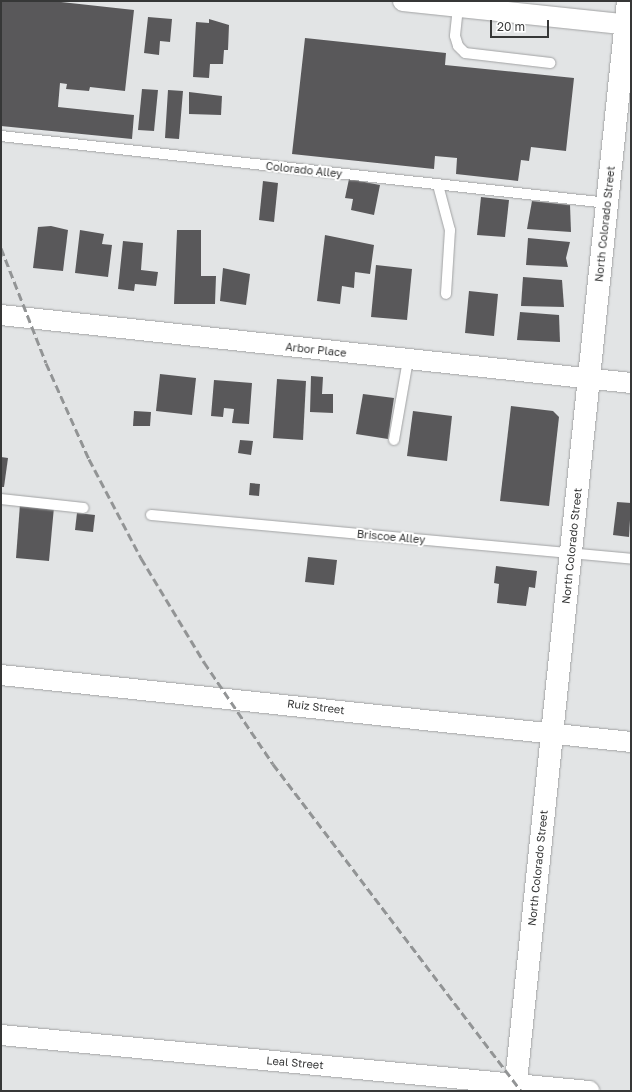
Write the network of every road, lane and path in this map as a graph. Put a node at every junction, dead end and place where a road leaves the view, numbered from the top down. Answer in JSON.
{"nodes":[{"id":1,"x":403,"y":1,"type":"edge"},
{"id":2,"x":628,"y":1,"type":"edge"},
{"id":3,"x":462,"y":5,"type":"edge"},
{"id":4,"x":628,"y":25,"type":"edge"},
{"id":5,"x":550,"y":63,"type":"dead end"},
{"id":6,"x":1,"y":136,"type":"edge"},
{"id":7,"x":438,"y":185,"type":"junction"},
{"id":8,"x":608,"y":203,"type":"junction"},
{"id":9,"x":446,"y":294,"type":"dead end"},
{"id":10,"x":1,"y":315,"type":"edge"},
{"id":11,"x":408,"y":360,"type":"junction"},
{"id":12,"x":589,"y":379,"type":"junction"},
{"id":13,"x":631,"y":383,"type":"edge"},
{"id":14,"x":394,"y":440,"type":"dead end"},
{"id":15,"x":1,"y":499,"type":"edge"},
{"id":16,"x":84,"y":508,"type":"dead end"},
{"id":17,"x":151,"y":515,"type":"dead end"},
{"id":18,"x":571,"y":553,"type":"junction"},
{"id":19,"x":631,"y":559,"type":"edge"},
{"id":20,"x":1,"y":675,"type":"edge"},
{"id":21,"x":553,"y":735,"type":"junction"},
{"id":22,"x":631,"y":742,"type":"edge"},
{"id":23,"x":1,"y":1035,"type":"edge"},
{"id":24,"x":515,"y":1087,"type":"edge"},
{"id":25,"x":589,"y":1091,"type":"edge"}],
"edges":[{"from":1,"to":3,"type":"street"},
{"from":2,"to":4,"type":"main road","name":"North Colorado Street"},
{"from":3,"to":4,"type":"street"},
{"from":3,"to":5,"type":"lane"},
{"from":4,"to":8,"type":"main road","name":"North Colorado Street"},
{"from":6,"to":7,"type":"lane","name":"Colorado Alley"},
{"from":7,"to":8,"type":"lane","name":"Colorado Alley"},
{"from":7,"to":9,"type":"lane"},
{"from":8,"to":12,"type":"main road","name":"North Colorado Street"},
{"from":10,"to":11,"type":"street","name":"Arbor Place"},
{"from":11,"to":12,"type":"street","name":"Arbor Place"},
{"from":11,"to":14,"type":"lane"},
{"from":12,"to":13,"type":"street","name":"Arbor Place"},
{"from":12,"to":18,"type":"main road","name":"North Colorado Street"},
{"from":15,"to":16,"type":"lane"},
{"from":17,"to":18,"type":"lane","name":"Briscoe Alley"},
{"from":18,"to":19,"type":"lane","name":"Briscoe Alley"},
{"from":18,"to":21,"type":"main road","name":"North Colorado Street"},
{"from":20,"to":21,"type":"street","name":"Ruiz Street"},
{"from":21,"to":22,"type":"street","name":"Ruiz Street"},
{"from":21,"to":24,"type":"main road","name":"North Colorado Street"},
{"from":23,"to":24,"type":"street","name":"Leal Street"},
{"from":24,"to":25,"type":"street","name":"Leal Street"}]}
